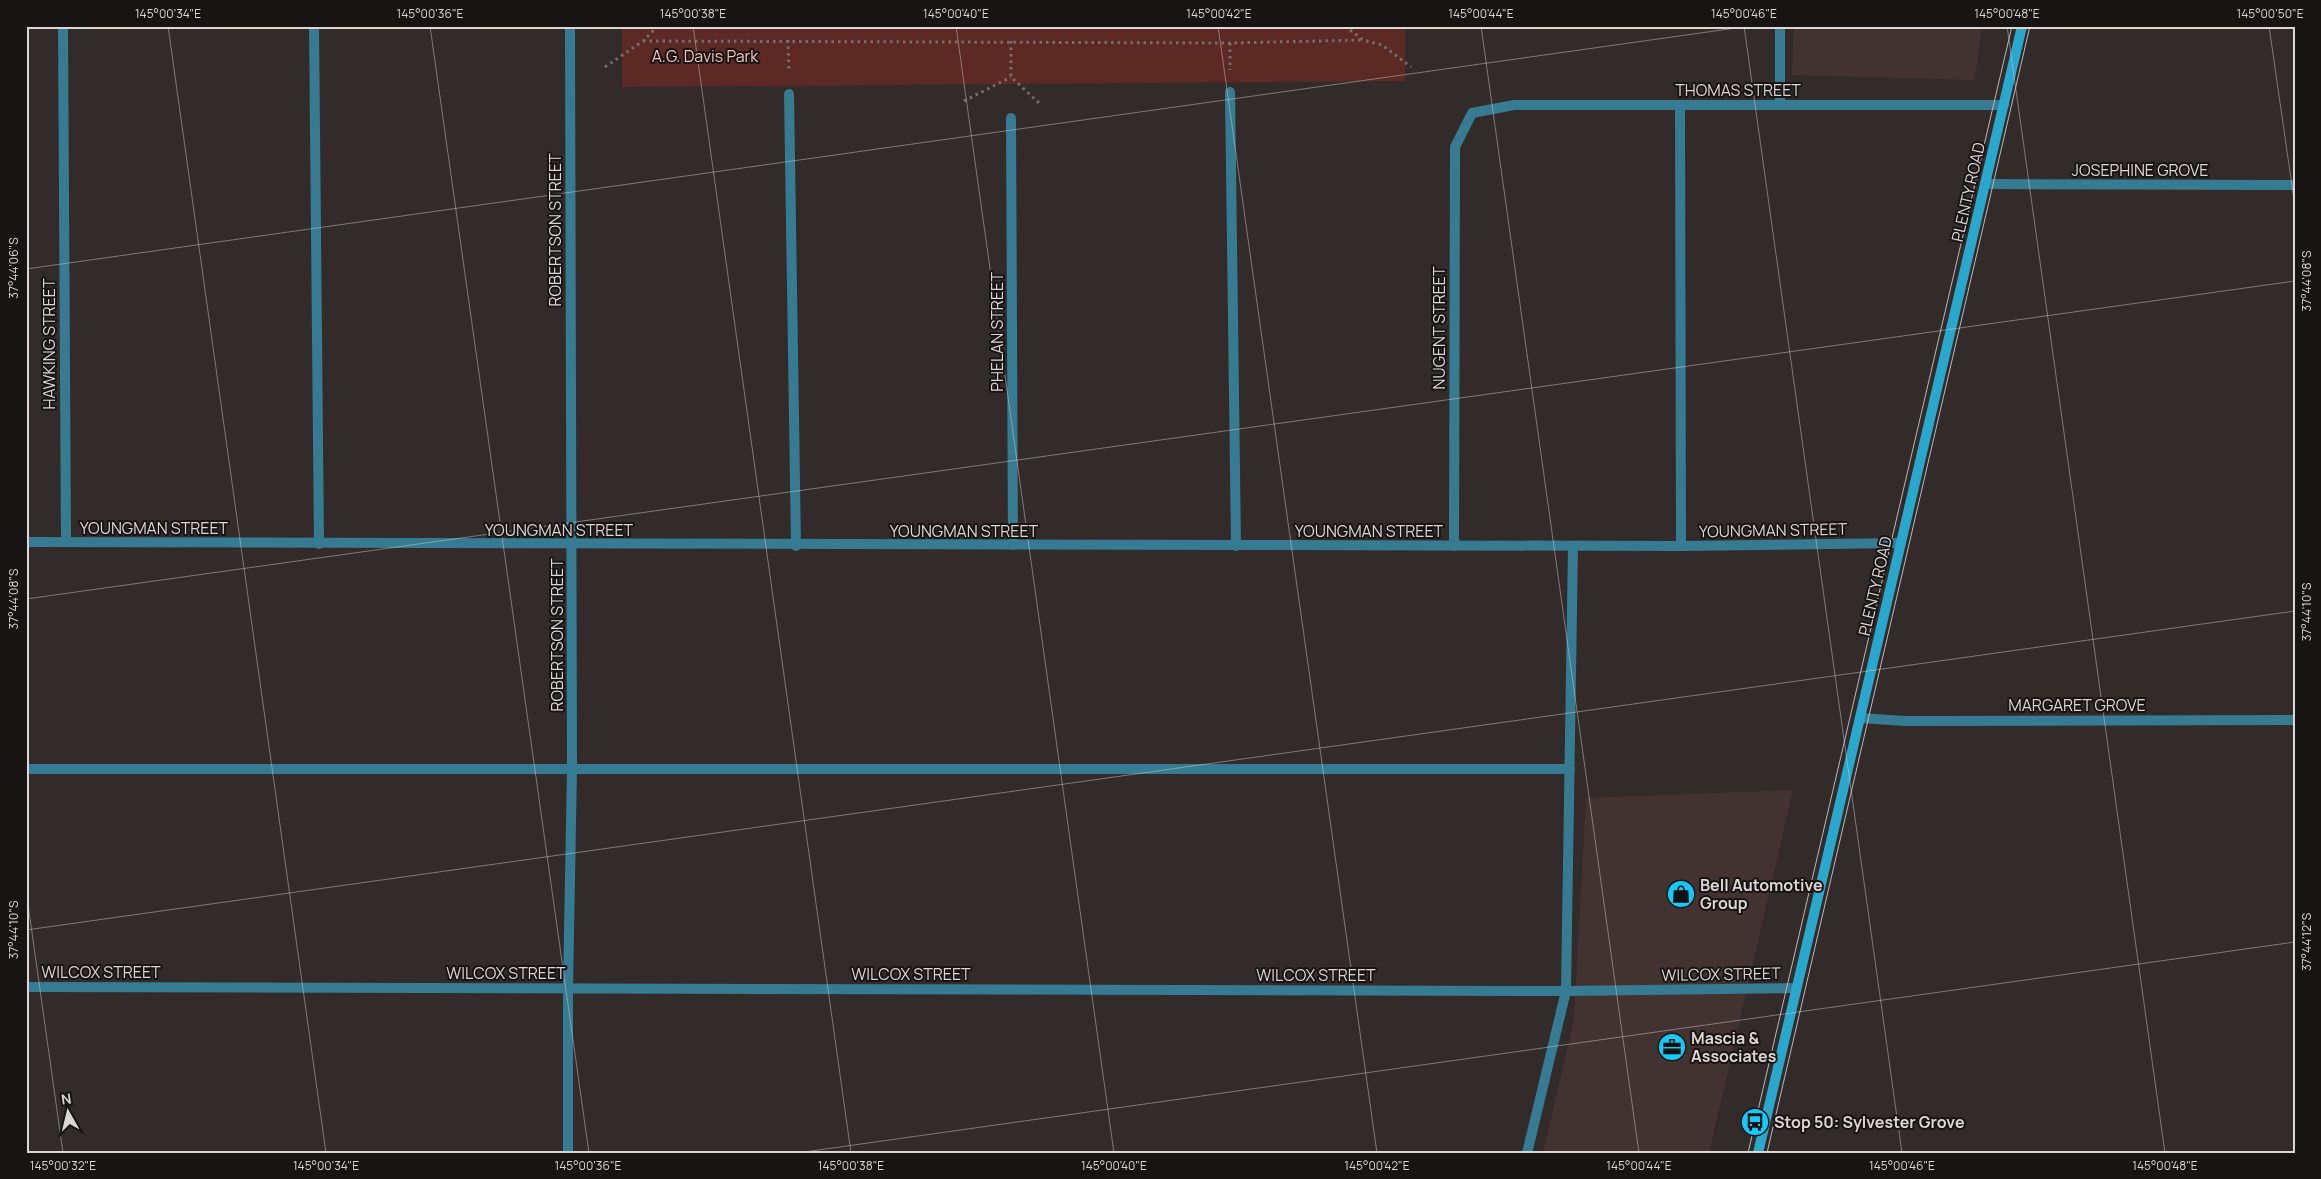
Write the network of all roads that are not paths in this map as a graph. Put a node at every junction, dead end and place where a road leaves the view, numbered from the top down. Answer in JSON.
{"nodes":[{"id":1,"x":63,"y":26,"type":"edge"},
{"id":2,"x":314,"y":26,"type":"edge"},
{"id":3,"x":570,"y":26,"type":"edge"},
{"id":4,"x":1780,"y":26,"type":"edge"},
{"id":5,"x":2022,"y":26,"type":"edge"},
{"id":6,"x":1230,"y":92,"type":"dead end"},
{"id":7,"x":789,"y":94,"type":"road end"},
{"id":8,"x":1680,"y":105,"type":"junction"},
{"id":9,"x":2004,"y":105,"type":"junction"},
{"id":10,"x":1780,"y":106,"type":"junction"},
{"id":11,"x":1472,"y":113,"type":"joint"},
{"id":12,"x":1011,"y":118,"type":"dead end"},
{"id":13,"x":1985,"y":184,"type":"junction"},
{"id":14,"x":2295,"y":185,"type":"edge"},
{"id":15,"x":26,"y":542,"type":"edge"},
{"id":16,"x":66,"y":542,"type":"junction"},
{"id":17,"x":1901,"y":543,"type":"junction"},
{"id":18,"x":320,"y":544,"type":"junction"},
{"id":19,"x":572,"y":544,"type":"junction"},
{"id":20,"x":796,"y":546,"type":"junction"},
{"id":21,"x":1014,"y":546,"type":"junction"},
{"id":22,"x":1236,"y":546,"type":"junction"},
{"id":23,"x":1454,"y":546,"type":"junction"},
{"id":24,"x":1574,"y":546,"type":"junction"},
{"id":25,"x":1681,"y":546,"type":"junction"},
{"id":26,"x":1860,"y":718,"type":"junction"},
{"id":27,"x":2295,"y":720,"type":"edge"},
{"id":28,"x":572,"y":768,"type":"junction"},
{"id":29,"x":26,"y":769,"type":"edge"},
{"id":30,"x":1570,"y":769,"type":"junction"},
{"id":31,"x":26,"y":987,"type":"edge"},
{"id":32,"x":568,"y":988,"type":"junction"},
{"id":33,"x":1796,"y":988,"type":"junction"},
{"id":34,"x":1566,"y":991,"type":"junction"},
{"id":35,"x":568,"y":1153,"type":"edge"},
{"id":36,"x":1527,"y":1153,"type":"edge"},
{"id":37,"x":1758,"y":1153,"type":"edge"}],
"edges":[{"from":1,"to":16,"type":"street","name":"HAWKING STREET"},
{"from":2,"to":18,"type":"street"},
{"from":3,"to":19,"type":"street","name":"ROBERTSON STREET"},
{"from":4,"to":10,"type":"street"},
{"from":5,"to":9,"type":"main road","name":"PLENTY ROAD"},
{"from":6,"to":22,"type":"street"},
{"from":7,"to":20,"type":"street"},
{"from":8,"to":10,"type":"street","name":"THOMAS STREET"},
{"from":8,"to":11,"type":"street","name":"THOMAS STREET"},
{"from":8,"to":25,"type":"street"},
{"from":9,"to":10,"type":"street","name":"THOMAS STREET"},
{"from":9,"to":13,"type":"main road","name":"PLENTY ROAD"},
{"from":11,"to":23,"type":"street","name":"NUGENT STREET"},
{"from":12,"to":21,"type":"street","name":"PHELAN STREET"},
{"from":13,"to":14,"type":"street","name":"JOSEPHINE GROVE"},
{"from":13,"to":17,"type":"main road","name":"PLENTY ROAD"},
{"from":15,"to":16,"type":"street","name":"YOUNGMAN STREET"},
{"from":16,"to":18,"type":"street","name":"YOUNGMAN STREET"},
{"from":17,"to":25,"type":"street","name":"YOUNGMAN STREET"},
{"from":17,"to":26,"type":"main road","name":"PLENTY ROAD"},
{"from":18,"to":19,"type":"street","name":"YOUNGMAN STREET"},
{"from":19,"to":20,"type":"street","name":"YOUNGMAN STREET"},
{"from":19,"to":28,"type":"street","name":"ROBERTSON STREET"},
{"from":20,"to":21,"type":"street","name":"YOUNGMAN STREET"},
{"from":21,"to":22,"type":"street","name":"YOUNGMAN STREET"},
{"from":22,"to":23,"type":"street","name":"YOUNGMAN STREET"},
{"from":23,"to":24,"type":"street","name":"YOUNGMAN STREET"},
{"from":24,"to":25,"type":"street","name":"YOUNGMAN STREET"},
{"from":24,"to":30,"type":"street"},
{"from":26,"to":27,"type":"street","name":"MARGARET GROVE"},
{"from":26,"to":33,"type":"main road","name":"PLENTY ROAD"},
{"from":28,"to":29,"type":"street"},
{"from":28,"to":30,"type":"street"},
{"from":28,"to":32,"type":"street","name":"ROBERTSON STREET"},
{"from":30,"to":34,"type":"street"},
{"from":31,"to":32,"type":"street","name":"WILCOX STREET"},
{"from":32,"to":34,"type":"street","name":"WILCOX STREET"},
{"from":32,"to":35,"type":"street","name":"ROBERTSON STREET"},
{"from":33,"to":34,"type":"street","name":"WILCOX STREET"},
{"from":33,"to":37,"type":"main road","name":"PLENTY ROAD"},
{"from":34,"to":36,"type":"street"}]}
